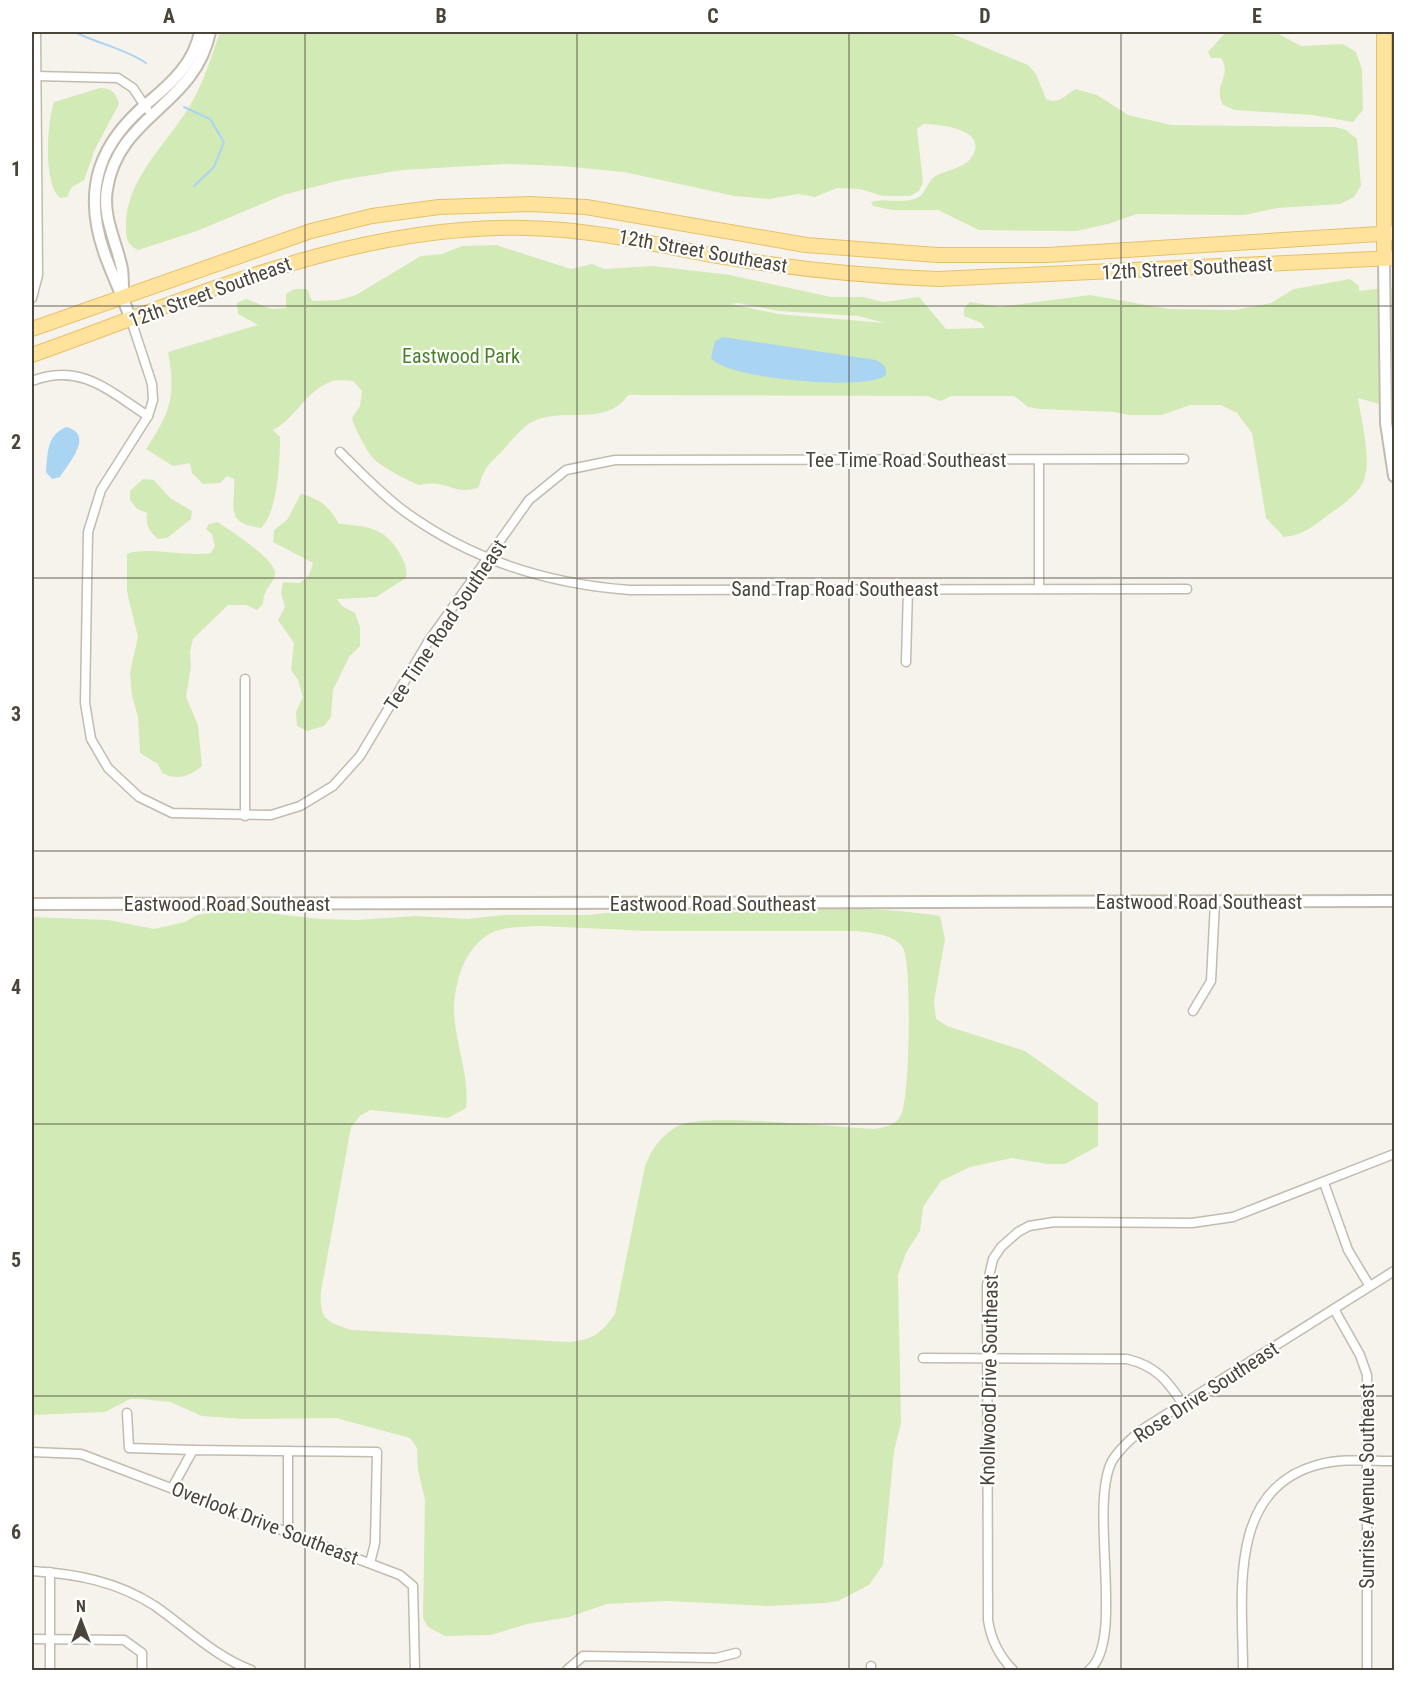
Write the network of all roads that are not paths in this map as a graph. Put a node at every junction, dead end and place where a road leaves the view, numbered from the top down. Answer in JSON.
{"nodes":[{"id":1,"x":36,"y":32,"type":"edge"},
{"id":2,"x":200,"y":32,"type":"edge"},
{"id":3,"x":210,"y":32,"type":"edge"},
{"id":4,"x":1384,"y":32,"type":"edge"},
{"id":5,"x":36,"y":76,"type":"junction"},
{"id":6,"x":145,"y":105,"type":"junction"},
{"id":7,"x":151,"y":116,"type":"junction"},
{"id":8,"x":34,"y":203,"type":"edge"},
{"id":9,"x":1389,"y":233,"type":"edge"},
{"id":10,"x":1389,"y":259,"type":"edge"},
{"id":11,"x":123,"y":296,"type":"junction"},
{"id":12,"x":33,"y":297,"type":"edge"},
{"id":13,"x":131,"y":320,"type":"junction"},
{"id":14,"x":32,"y":329,"type":"edge"},
{"id":15,"x":32,"y":355,"type":"edge"},
{"id":16,"x":32,"y":381,"type":"edge"},
{"id":17,"x":147,"y":416,"type":"junction"},
{"id":18,"x":340,"y":452,"type":"dead end"},
{"id":19,"x":1184,"y":459,"type":"dead end"},
{"id":20,"x":1039,"y":460,"type":"junction"},
{"id":21,"x":1395,"y":476,"type":"edge"},
{"id":22,"x":488,"y":559,"type":"junction"},
{"id":23,"x":908,"y":589,"type":"junction"},
{"id":24,"x":1039,"y":589,"type":"junction"},
{"id":25,"x":1187,"y":589,"type":"dead end"},
{"id":26,"x":906,"y":662,"type":"dead end"},
{"id":27,"x":245,"y":679,"type":"dead end"},
{"id":28,"x":245,"y":816,"type":"junction"},
{"id":29,"x":1395,"y":901,"type":"edge"},
{"id":30,"x":1215,"y":902,"type":"junction"},
{"id":31,"x":32,"y":904,"type":"edge"},
{"id":32,"x":1193,"y":1011,"type":"dead end"},
{"id":33,"x":1395,"y":1154,"type":"edge"},
{"id":34,"x":1324,"y":1183,"type":"junction"},
{"id":35,"x":1395,"y":1271,"type":"edge"},
{"id":36,"x":1369,"y":1286,"type":"junction"},
{"id":37,"x":1334,"y":1309,"type":"junction"},
{"id":38,"x":923,"y":1358,"type":"dead end"},
{"id":39,"x":986,"y":1358,"type":"junction"},
{"id":40,"x":1183,"y":1404,"type":"junction"},
{"id":41,"x":127,"y":1413,"type":"dead end"},
{"id":42,"x":193,"y":1450,"type":"junction"},
{"id":43,"x":288,"y":1451,"type":"junction"},
{"id":44,"x":32,"y":1452,"type":"edge"},
{"id":45,"x":1368,"y":1461,"type":"junction"},
{"id":46,"x":1395,"y":1461,"type":"edge"},
{"id":47,"x":172,"y":1488,"type":"junction"},
{"id":48,"x":288,"y":1532,"type":"junction"},
{"id":49,"x":370,"y":1563,"type":"junction"},
{"id":50,"x":32,"y":1571,"type":"edge"},
{"id":51,"x":50,"y":1572,"type":"junction"},
{"id":52,"x":50,"y":1638,"type":"junction"},
{"id":53,"x":32,"y":1639,"type":"edge"},
{"id":54,"x":736,"y":1653,"type":"dead end"},
{"id":55,"x":50,"y":1671,"type":"edge"},
{"id":56,"x":142,"y":1671,"type":"edge"},
{"id":57,"x":251,"y":1671,"type":"edge"},
{"id":58,"x":415,"y":1671,"type":"edge"},
{"id":59,"x":567,"y":1671,"type":"edge"},
{"id":60,"x":1013,"y":1671,"type":"edge"},
{"id":61,"x":1089,"y":1671,"type":"edge"},
{"id":62,"x":1243,"y":1671,"type":"edge"},
{"id":63,"x":1367,"y":1671,"type":"edge"}],
"edges":[{"from":1,"to":5,"type":"street"},
{"from":2,"to":6,"type":"street"},
{"from":3,"to":7,"type":"street"},
{"from":4,"to":9,"type":"main road"},
{"from":5,"to":6,"type":"street"},
{"from":5,"to":8,"type":"street"},
{"from":6,"to":7,"type":"street"},
{"from":6,"to":11,"type":"street"},
{"from":7,"to":11,"type":"street"},
{"from":8,"to":12,"type":"street"},
{"from":9,"to":10,"type":"main road"},
{"from":9,"to":11,"type":"main road","name":"12th Street Southeast"},
{"from":10,"to":13,"type":"main road","name":"12th Street Southeast"},
{"from":10,"to":21,"type":"street"},
{"from":11,"to":13,"type":"street"},
{"from":11,"to":14,"type":"main road","name":"12th Street Southeast"},
{"from":13,"to":15,"type":"main road","name":"12th Street Southeast"},
{"from":13,"to":17,"type":"street"},
{"from":16,"to":17,"type":"street"},
{"from":17,"to":28,"type":"street","name":"Tee Time Road Southeast"},
{"from":18,"to":22,"type":"street","name":"Sand Trap Road Southeast"},
{"from":19,"to":20,"type":"street","name":"Tee Time Road Southeast"},
{"from":20,"to":22,"type":"street","name":"Tee Time Road Southeast"},
{"from":20,"to":24,"type":"street"},
{"from":22,"to":23,"type":"street","name":"Sand Trap Road Southeast"},
{"from":22,"to":28,"type":"street","name":"Tee Time Road Southeast"},
{"from":23,"to":24,"type":"street","name":"Sand Trap Road Southeast"},
{"from":23,"to":26,"type":"street"},
{"from":24,"to":25,"type":"street","name":"Sand Trap Road Southeast"},
{"from":27,"to":28,"type":"street"},
{"from":29,"to":30,"type":"street","name":"Eastwood Road Southeast"},
{"from":30,"to":31,"type":"street","name":"Eastwood Road Southeast"},
{"from":30,"to":32,"type":"street"},
{"from":33,"to":34,"type":"street","name":"Knollwood Drive Southeast"},
{"from":34,"to":36,"type":"street"},
{"from":34,"to":39,"type":"street","name":"Knollwood Drive Southeast"},
{"from":35,"to":36,"type":"street","name":"Rose Drive Southeast"},
{"from":36,"to":37,"type":"street","name":"Rose Drive Southeast"},
{"from":37,"to":40,"type":"street","name":"Rose Drive Southeast"},
{"from":37,"to":45,"type":"street","name":"Sunrise Avenue Southeast"},
{"from":38,"to":39,"type":"street"},
{"from":39,"to":40,"type":"street"},
{"from":39,"to":60,"type":"street","name":"Knollwood Drive Southeast"},
{"from":40,"to":61,"type":"street","name":"Rose Drive Southeast"},
{"from":41,"to":42,"type":"street"},
{"from":42,"to":43,"type":"street"},
{"from":42,"to":47,"type":"street"},
{"from":43,"to":48,"type":"street"},
{"from":43,"to":49,"type":"street"},
{"from":44,"to":47,"type":"street","name":"Overlook Drive Southeast"},
{"from":45,"to":46,"type":"street"},
{"from":45,"to":62,"type":"street"},
{"from":45,"to":63,"type":"street","name":"Sunrise Avenue Southeast"},
{"from":47,"to":48,"type":"street","name":"Overlook Drive Southeast"},
{"from":48,"to":49,"type":"street","name":"Overlook Drive Southeast"},
{"from":49,"to":58,"type":"street","name":"Overlook Drive Southeast"},
{"from":50,"to":51,"type":"street"},
{"from":51,"to":52,"type":"street"},
{"from":51,"to":57,"type":"street"},
{"from":52,"to":53,"type":"street"},
{"from":52,"to":55,"type":"street"},
{"from":52,"to":56,"type":"street"},
{"from":54,"to":59,"type":"street"}]}
